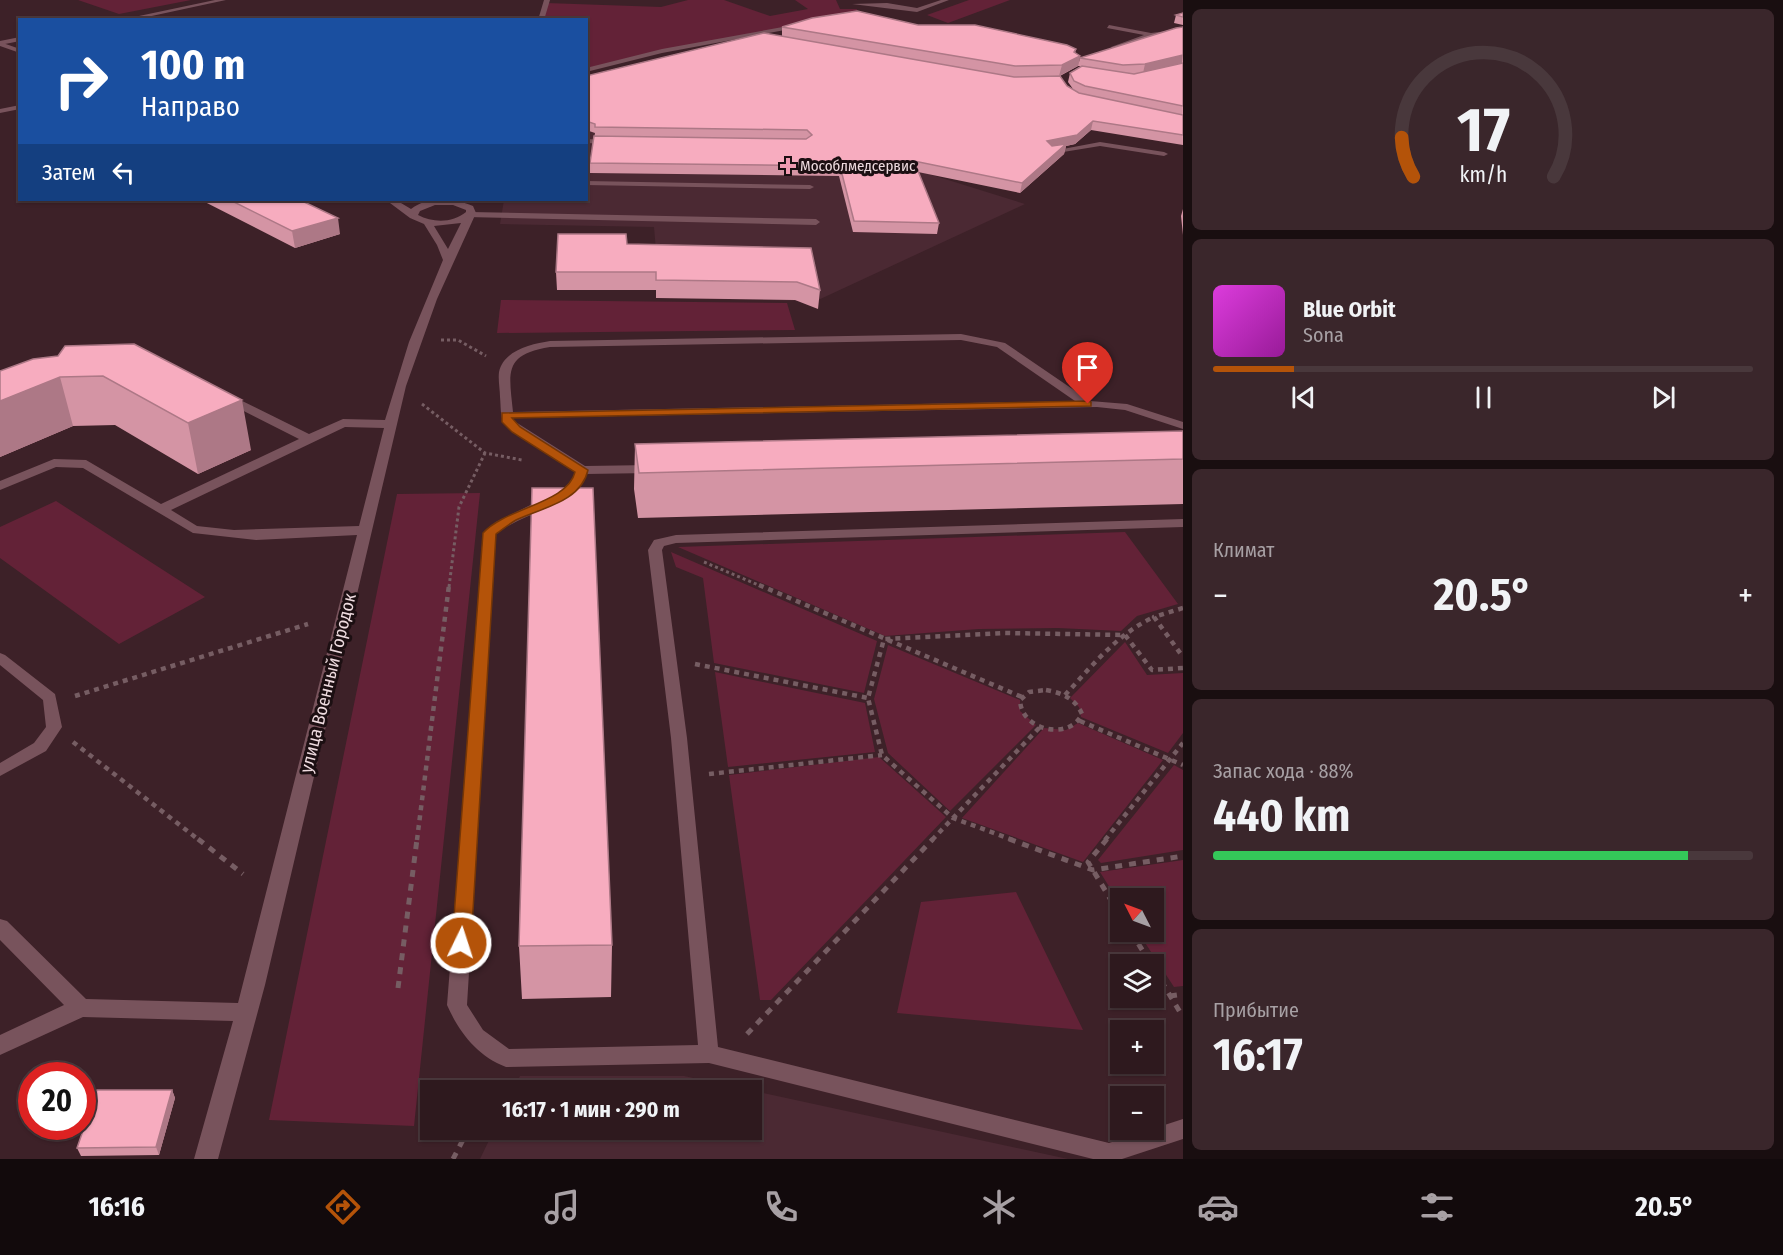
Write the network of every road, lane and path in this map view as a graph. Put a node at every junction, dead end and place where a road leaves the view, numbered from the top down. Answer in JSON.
{"nodes":[{"id":1,"x":223,"y":0,"type":"edge"},
{"id":2,"x":547,"y":0,"type":"edge"},
{"id":3,"x":946,"y":0,"type":"edge"},
{"id":4,"x":855,"y":5,"type":"edge"},
{"id":5,"x":132,"y":18,"type":"edge"},
{"id":6,"x":542,"y":18,"type":"edge"},
{"id":7,"x":802,"y":25,"type":"edge"},
{"id":8,"x":1109,"y":27,"type":"dead end"},
{"id":9,"x":1183,"y":31,"type":"edge"},
{"id":10,"x":748,"y":35,"type":"junction"},
{"id":11,"x":1151,"y":35,"type":"junction"},
{"id":12,"x":18,"y":39,"type":"edge"},
{"id":13,"x":769,"y":39,"type":"edge"},
{"id":14,"x":0,"y":43,"type":"edge"},
{"id":15,"x":18,"y":50,"type":"edge"},
{"id":16,"x":1102,"y":52,"type":"edge"},
{"id":17,"x":588,"y":70,"type":"edge"},
{"id":18,"x":18,"y":107,"type":"edge"},
{"id":19,"x":0,"y":111,"type":"edge"},
{"id":20,"x":588,"y":141,"type":"edge"},
{"id":21,"x":621,"y":142,"type":"edge"},
{"id":22,"x":1051,"y":152,"type":"edge"},
{"id":23,"x":1164,"y":154,"type":"dead end"},
{"id":24,"x":588,"y":183,"type":"edge"},
{"id":25,"x":810,"y":187,"type":"dead end"},
{"id":26,"x":393,"y":201,"type":"edge"},
{"id":27,"x":448,"y":201,"type":"edge"},
{"id":28,"x":477,"y":201,"type":"edge"},
{"id":29,"x":471,"y":213,"type":"junction"},
{"id":30,"x":413,"y":214,"type":"junction"},
{"id":31,"x":427,"y":222,"type":"junction"},
{"id":32,"x":816,"y":222,"type":"dead end"},
{"id":33,"x":447,"y":259,"type":"junction"},
{"id":34,"x":415,"y":339,"type":"junction"},
{"id":35,"x":506,"y":366,"type":"junction"},
{"id":36,"x":400,"y":386,"type":"junction"},
{"id":37,"x":217,"y":392,"type":"edge"},
{"id":38,"x":1088,"y":404,"type":"junction"},
{"id":39,"x":506,"y":415,"type":"junction"},
{"id":40,"x":391,"y":423,"type":"junction"},
{"id":41,"x":1183,"y":426,"type":"edge"},
{"id":42,"x":309,"y":439,"type":"junction"},
{"id":43,"x":485,"y":453,"type":"junction"},
{"id":44,"x":528,"y":461,"type":"dead end"},
{"id":45,"x":664,"y":468,"type":"edge"},
{"id":46,"x":582,"y":470,"type":"junction"},
{"id":47,"x":0,"y":486,"type":"edge"},
{"id":48,"x":161,"y":509,"type":"junction"},
{"id":49,"x":1183,"y":523,"type":"edge"},
{"id":50,"x":365,"y":530,"type":"junction"},
{"id":51,"x":702,"y":561,"type":"dead end"},
{"id":52,"x":1183,"y":608,"type":"edge"},
{"id":53,"x":1154,"y":617,"type":"junction"},
{"id":54,"x":308,"y":624,"type":"dead end"},
{"id":55,"x":1125,"y":635,"type":"junction"},
{"id":56,"x":884,"y":639,"type":"junction"},
{"id":57,"x":1183,"y":657,"type":"edge"},
{"id":58,"x":0,"y":658,"type":"edge"},
{"id":59,"x":671,"y":659,"type":"junction"},
{"id":60,"x":1183,"y":668,"type":"edge"},
{"id":61,"x":1064,"y":695,"type":"junction"},
{"id":62,"x":1022,"y":697,"type":"junction"},
{"id":63,"x":868,"y":698,"type":"junction"},
{"id":64,"x":51,"y":704,"type":"junction"},
{"id":65,"x":1080,"y":721,"type":"junction"},
{"id":66,"x":54,"y":727,"type":"junction"},
{"id":67,"x":1040,"y":727,"type":"junction"},
{"id":68,"x":1183,"y":743,"type":"edge"},
{"id":69,"x":882,"y":755,"type":"junction"},
{"id":70,"x":1170,"y":759,"type":"junction"},
{"id":71,"x":1183,"y":765,"type":"edge"},
{"id":72,"x":0,"y":770,"type":"edge"},
{"id":73,"x":684,"y":777,"type":"junction"},
{"id":74,"x":953,"y":818,"type":"junction"},
{"id":75,"x":1183,"y":856,"type":"edge"},
{"id":76,"x":1093,"y":870,"type":"junction"},
{"id":77,"x":243,"y":874,"type":"dead end"},
{"id":78,"x":1110,"y":898,"type":"edge"},
{"id":79,"x":0,"y":927,"type":"edge"},
{"id":80,"x":1164,"y":986,"type":"edge"},
{"id":81,"x":398,"y":988,"type":"dead end"},
{"id":82,"x":1183,"y":994,"type":"edge"},
{"id":83,"x":1170,"y":996,"type":"junction"},
{"id":84,"x":81,"y":1008,"type":"junction"},
{"id":85,"x":247,"y":1012,"type":"junction"},
{"id":86,"x":1183,"y":1017,"type":"edge"},
{"id":87,"x":0,"y":1046,"type":"edge"},
{"id":88,"x":709,"y":1054,"type":"junction"},
{"id":89,"x":1183,"y":1129,"type":"edge"},
{"id":90,"x":463,"y":1140,"type":"edge"},
{"id":91,"x":1108,"y":1156,"type":"edge"},
{"id":92,"x":206,"y":1159,"type":"edge"},
{"id":93,"x":453,"y":1159,"type":"edge"}],
"edges":[{"from":1,"to":5,"type":"lane"},
{"from":2,"to":6,"type":"lane"},
{"from":3,"to":4,"type":"lane"},
{"from":7,"to":10,"type":"lane"},
{"from":8,"to":11,"type":"lane"},
{"from":9,"to":11,"type":"lane"},
{"from":10,"to":13,"type":"lane"},
{"from":10,"to":17,"type":"lane"},
{"from":11,"to":16,"type":"lane"},
{"from":12,"to":14,"type":"lane"},
{"from":14,"to":15,"type":"street"},
{"from":18,"to":19,"type":"street"},
{"from":20,"to":21,"type":"lane"},
{"from":22,"to":23,"type":"lane"},
{"from":24,"to":25,"type":"lane"},
{"from":26,"to":30,"type":"street"},
{"from":27,"to":29,"type":"street"},
{"from":27,"to":30,"type":"street"},
{"from":28,"to":29,"type":"street","name":"улица Военный Городок"},
{"from":29,"to":31,"type":"street"},
{"from":29,"to":32,"type":"lane"},
{"from":29,"to":33,"type":"street","name":"улица Военный Городок"},
{"from":30,"to":31,"type":"street"},
{"from":31,"to":33,"type":"street"},
{"from":33,"to":34,"type":"street","name":"улица Военный Городок"},
{"from":34,"to":35,"type":"path"},
{"from":34,"to":36,"type":"street","name":"улица Военный Городок"},
{"from":35,"to":38,"type":"lane"},
{"from":35,"to":39,"type":"lane"},
{"from":36,"to":40,"type":"street","name":"улица Военный Городок"},
{"from":36,"to":43,"type":"path"},
{"from":37,"to":42,"type":"street"},
{"from":38,"to":39,"type":"lane"},
{"from":38,"to":41,"type":"lane"},
{"from":39,"to":46,"type":"lane"},
{"from":40,"to":42,"type":"street"},
{"from":40,"to":50,"type":"street","name":"улица Военный Городок"},
{"from":42,"to":48,"type":"street"},
{"from":43,"to":44,"type":"path"},
{"from":43,"to":81,"type":"path"},
{"from":45,"to":46,"type":"lane"},
{"from":46,"to":88,"type":"lane"},
{"from":47,"to":48,"type":"street"},
{"from":48,"to":50,"type":"street"},
{"from":49,"to":59,"type":"lane"},
{"from":50,"to":85,"type":"street","name":"улица Военный Городок"},
{"from":51,"to":56,"type":"path"},
{"from":52,"to":53,"type":"path"},
{"from":53,"to":55,"type":"path"},
{"from":53,"to":57,"type":"path"},
{"from":54,"to":64,"type":"path"},
{"from":55,"to":56,"type":"path"},
{"from":55,"to":60,"type":"path"},
{"from":55,"to":61,"type":"path"},
{"from":56,"to":62,"type":"path"},
{"from":56,"to":63,"type":"path"},
{"from":58,"to":64,"type":"lane"},
{"from":59,"to":63,"type":"path"},
{"from":59,"to":73,"type":"lane"},
{"from":61,"to":62,"type":"path"},
{"from":61,"to":65,"type":"path"},
{"from":62,"to":67,"type":"path"},
{"from":63,"to":69,"type":"path"},
{"from":64,"to":66,"type":"lane"},
{"from":65,"to":67,"type":"path"},
{"from":65,"to":70,"type":"path"},
{"from":66,"to":72,"type":"lane"},
{"from":66,"to":77,"type":"path"},
{"from":67,"to":74,"type":"path"},
{"from":68,"to":70,"type":"path"},
{"from":69,"to":73,"type":"path"},
{"from":69,"to":74,"type":"path"},
{"from":70,"to":71,"type":"path"},
{"from":70,"to":76,"type":"path"},
{"from":73,"to":88,"type":"lane"},
{"from":74,"to":76,"type":"path"},
{"from":74,"to":88,"type":"path"},
{"from":75,"to":76,"type":"path"},
{"from":76,"to":78,"type":"path"},
{"from":79,"to":84,"type":"street"},
{"from":80,"to":83,"type":"path"},
{"from":82,"to":83,"type":"path"},
{"from":83,"to":86,"type":"path"},
{"from":84,"to":85,"type":"street"},
{"from":84,"to":87,"type":"street"},
{"from":85,"to":92,"type":"street","name":"улица Военный Городок"},
{"from":88,"to":91,"type":"lane"},
{"from":89,"to":91,"type":"lane"},
{"from":90,"to":93,"type":"path"}]}
